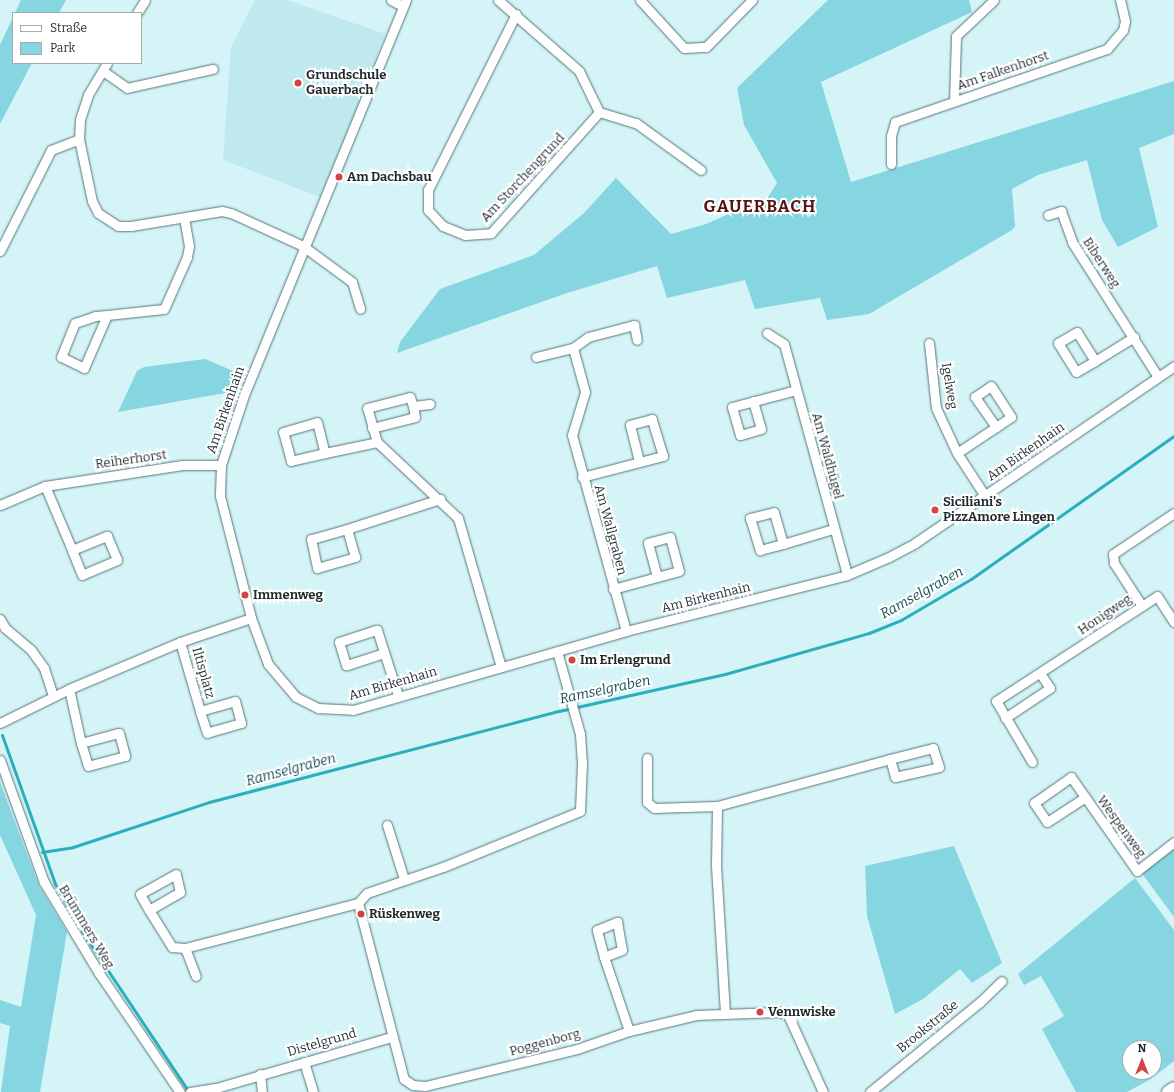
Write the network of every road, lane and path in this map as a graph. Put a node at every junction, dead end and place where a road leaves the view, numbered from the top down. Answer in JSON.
{"nodes":[{"id":1,"x":145,"y":0,"type":"edge"},
{"id":2,"x":391,"y":0,"type":"edge"},
{"id":3,"x":498,"y":0,"type":"edge"},
{"id":4,"x":640,"y":0,"type":"edge"},
{"id":5,"x":752,"y":0,"type":"edge"},
{"id":6,"x":994,"y":0,"type":"edge"},
{"id":7,"x":1120,"y":0,"type":"edge"},
{"id":8,"x":404,"y":3,"type":"edge"},
{"id":9,"x":138,"y":12,"type":"edge"},
{"id":10,"x":516,"y":14,"type":"junction"},
{"id":11,"x":105,"y":67,"type":"edge"},
{"id":12,"x":213,"y":69,"type":"dead end"},
{"id":13,"x":954,"y":101,"type":"junction"},
{"id":14,"x":599,"y":112,"type":"junction"},
{"id":15,"x":79,"y":139,"type":"junction"},
{"id":16,"x":891,"y":164,"type":"dead end"},
{"id":17,"x":701,"y":170,"type":"dead end"},
{"id":18,"x":1048,"y":215,"type":"dead end"},
{"id":19,"x":184,"y":217,"type":"junction"},
{"id":20,"x":303,"y":246,"type":"junction"},
{"id":21,"x":0,"y":251,"type":"edge"},
{"id":22,"x":360,"y":309,"type":"dead end"},
{"id":23,"x":107,"y":315,"type":"junction"},
{"id":24,"x":767,"y":333,"type":"dead end"},
{"id":25,"x":1134,"y":337,"type":"junction"},
{"id":26,"x":638,"y":340,"type":"dead end"},
{"id":27,"x":929,"y":343,"type":"dead end"},
{"id":28,"x":573,"y":348,"type":"junction"},
{"id":29,"x":536,"y":357,"type":"dead end"},
{"id":30,"x":1095,"y":361,"type":"dead end"},
{"id":31,"x":1174,"y":366,"type":"edge"},
{"id":32,"x":1158,"y":377,"type":"junction"},
{"id":33,"x":796,"y":390,"type":"junction"},
{"id":34,"x":754,"y":401,"type":"dead end"},
{"id":35,"x":430,"y":404,"type":"dead end"},
{"id":36,"x":413,"y":406,"type":"junction"},
{"id":37,"x":996,"y":427,"type":"dead end"},
{"id":38,"x":372,"y":428,"type":"junction"},
{"id":39,"x":377,"y":442,"type":"junction"},
{"id":40,"x":325,"y":453,"type":"junction"},
{"id":41,"x":957,"y":453,"type":"junction"},
{"id":42,"x":640,"y":462,"type":"junction"},
{"id":43,"x":221,"y":465,"type":"junction"},
{"id":44,"x":582,"y":477,"type":"junction"},
{"id":45,"x":45,"y":486,"type":"junction"},
{"id":46,"x":985,"y":496,"type":"junction"},
{"id":47,"x":440,"y":499,"type":"junction"},
{"id":48,"x":0,"y":505,"type":"edge"},
{"id":49,"x":1174,"y":513,"type":"edge"},
{"id":50,"x":347,"y":529,"type":"junction"},
{"id":51,"x":833,"y":529,"type":"junction"},
{"id":52,"x":783,"y":544,"type":"junction"},
{"id":53,"x":72,"y":550,"type":"junction"},
{"id":54,"x":847,"y":575,"type":"junction"},
{"id":55,"x":657,"y":577,"type":"junction"},
{"id":56,"x":613,"y":589,"type":"junction"},
{"id":57,"x":1142,"y":606,"type":"junction"},
{"id":58,"x":251,"y":618,"type":"junction"},
{"id":59,"x":0,"y":619,"type":"edge"},
{"id":60,"x":1174,"y":622,"type":"edge"},
{"id":61,"x":626,"y":631,"type":"junction"},
{"id":62,"x":180,"y":642,"type":"junction"},
{"id":63,"x":557,"y":651,"type":"junction"},
{"id":64,"x":384,"y":653,"type":"junction"},
{"id":65,"x":501,"y":667,"type":"junction"},
{"id":66,"x":1040,"y":673,"type":"junction"},
{"id":67,"x":69,"y":689,"type":"junction"},
{"id":68,"x":53,"y":696,"type":"junction"},
{"id":69,"x":398,"y":696,"type":"junction"},
{"id":70,"x":200,"y":711,"type":"junction"},
{"id":71,"x":1005,"y":718,"type":"junction"},
{"id":72,"x":0,"y":723,"type":"edge"},
{"id":73,"x":81,"y":743,"type":"junction"},
{"id":74,"x":647,"y":758,"type":"dead end"},
{"id":75,"x":890,"y":759,"type":"junction"},
{"id":76,"x":0,"y":760,"type":"edge"},
{"id":77,"x":1032,"y":762,"type":"dead end"},
{"id":78,"x":1084,"y":798,"type":"junction"},
{"id":79,"x":717,"y":806,"type":"junction"},
{"id":80,"x":387,"y":825,"type":"dead end"},
{"id":81,"x":1174,"y":842,"type":"edge"},
{"id":82,"x":404,"y":879,"type":"junction"},
{"id":83,"x":358,"y":904,"type":"junction"},
{"id":84,"x":149,"y":910,"type":"junction"},
{"id":85,"x":185,"y":948,"type":"junction"},
{"id":86,"x":604,"y":957,"type":"dead end"},
{"id":87,"x":196,"y":976,"type":"dead end"},
{"id":88,"x":1002,"y":981,"type":"dead end"},
{"id":89,"x":725,"y":1013,"type":"junction"},
{"id":90,"x":629,"y":1031,"type":"junction"},
{"id":91,"x":392,"y":1037,"type":"junction"},
{"id":92,"x":304,"y":1062,"type":"junction"},
{"id":93,"x":260,"y":1074,"type":"junction"},
{"id":94,"x":1174,"y":1088,"type":"edge"},
{"id":95,"x":193,"y":1091,"type":"edge"},
{"id":96,"x":180,"y":1092,"type":"edge"},
{"id":97,"x":262,"y":1092,"type":"edge"},
{"id":98,"x":313,"y":1092,"type":"edge"},
{"id":99,"x":823,"y":1092,"type":"edge"},
{"id":100,"x":870,"y":1092,"type":"edge"},
{"id":101,"x":1168,"y":1092,"type":"edge"}],
"edges":[{"from":1,"to":9,"type":"street"},
{"from":2,"to":8,"type":"street"},
{"from":3,"to":10,"type":"street"},
{"from":4,"to":5,"type":"street"},
{"from":6,"to":13,"type":"street"},
{"from":7,"to":13,"type":"street","name":"Am Falkenhorst"},
{"from":8,"to":20,"type":"street","name":"Am Birkenhain"},
{"from":10,"to":14,"type":"street"},
{"from":10,"to":14,"type":"street","name":"Am Storchengrund"},
{"from":11,"to":12,"type":"street"},
{"from":11,"to":15,"type":"street"},
{"from":13,"to":16,"type":"street","name":"Am Falkenhorst"},
{"from":14,"to":17,"type":"street"},
{"from":15,"to":19,"type":"street"},
{"from":15,"to":21,"type":"street"},
{"from":18,"to":25,"type":"street","name":"Biberweg"},
{"from":19,"to":20,"type":"street"},
{"from":19,"to":23,"type":"street"},
{"from":20,"to":22,"type":"street"},
{"from":20,"to":43,"type":"street","name":"Am Birkenhain"},
{"from":23,"to":23,"type":"street"},
{"from":24,"to":33,"type":"street","name":"Am Waldhügel"},
{"from":25,"to":30,"type":"street"},
{"from":25,"to":32,"type":"street","name":"Biberweg"},
{"from":26,"to":28,"type":"street"},
{"from":27,"to":41,"type":"street","name":"Igelweg"},
{"from":28,"to":29,"type":"street"},
{"from":28,"to":44,"type":"street","name":"Am Wallgraben"},
{"from":31,"to":32,"type":"street","name":"Am Birkenhain"},
{"from":32,"to":46,"type":"street","name":"Am Birkenhain"},
{"from":33,"to":34,"type":"street"},
{"from":33,"to":51,"type":"street","name":"Am Waldhügel"},
{"from":35,"to":36,"type":"street"},
{"from":36,"to":38,"type":"street"},
{"from":36,"to":38,"type":"street"},
{"from":37,"to":41,"type":"street"},
{"from":38,"to":39,"type":"street"},
{"from":39,"to":40,"type":"street"},
{"from":39,"to":47,"type":"street"},
{"from":40,"to":40,"type":"street"},
{"from":41,"to":46,"type":"street","name":"Igelweg"},
{"from":42,"to":42,"type":"street","name":"Am Wallgraben"},
{"from":42,"to":44,"type":"street","name":"Am Wallgraben"},
{"from":43,"to":45,"type":"street","name":"Reiherhorst"},
{"from":43,"to":58,"type":"street","name":"Am Birkenhain"},
{"from":44,"to":56,"type":"street","name":"Am Wallgraben"},
{"from":45,"to":48,"type":"street","name":"Reiherhorst"},
{"from":45,"to":53,"type":"street"},
{"from":46,"to":54,"type":"street","name":"Am Birkenhain"},
{"from":47,"to":50,"type":"street"},
{"from":47,"to":65,"type":"street"},
{"from":49,"to":57,"type":"street"},
{"from":50,"to":50,"type":"street"},
{"from":51,"to":52,"type":"street"},
{"from":51,"to":54,"type":"street","name":"Am Waldhügel"},
{"from":52,"to":52,"type":"street"},
{"from":53,"to":53,"type":"street"},
{"from":54,"to":61,"type":"street","name":"Am Birkenhain"},
{"from":55,"to":55,"type":"street","name":"Am Wallgraben"},
{"from":55,"to":56,"type":"street","name":"Am Wallgraben"},
{"from":56,"to":61,"type":"street","name":"Am Wallgraben"},
{"from":57,"to":60,"type":"street","name":"Honigweg"},
{"from":57,"to":66,"type":"street","name":"Honigweg"},
{"from":58,"to":62,"type":"street"},
{"from":58,"to":69,"type":"street","name":"Am Birkenhain"},
{"from":59,"to":68,"type":"street"},
{"from":61,"to":63,"type":"street","name":"Am Birkenhain"},
{"from":62,"to":67,"type":"street"},
{"from":62,"to":70,"type":"street","name":"Iltisplatz"},
{"from":63,"to":65,"type":"street","name":"Am Birkenhain"},
{"from":63,"to":82,"type":"street"},
{"from":64,"to":64,"type":"street"},
{"from":64,"to":69,"type":"street"},
{"from":65,"to":69,"type":"street","name":"Am Birkenhain"},
{"from":66,"to":71,"type":"street","name":"Honigweg"},
{"from":66,"to":71,"type":"street"},
{"from":67,"to":68,"type":"street"},
{"from":67,"to":73,"type":"street"},
{"from":68,"to":72,"type":"street"},
{"from":70,"to":70,"type":"street","name":"Iltisplatz"},
{"from":71,"to":77,"type":"street","name":"Honigweg"},
{"from":73,"to":73,"type":"street"},
{"from":74,"to":79,"type":"street"},
{"from":75,"to":75,"type":"street"},
{"from":75,"to":79,"type":"street"},
{"from":76,"to":96,"type":"street","name":"Brümmers Weg"},
{"from":78,"to":78,"type":"street","name":"Wespenweg"},
{"from":78,"to":81,"type":"street","name":"Wespenweg"},
{"from":79,"to":89,"type":"street"},
{"from":80,"to":82,"type":"street"},
{"from":82,"to":83,"type":"street"},
{"from":83,"to":85,"type":"street"},
{"from":83,"to":91,"type":"street","name":"Poggenborg"},
{"from":84,"to":84,"type":"street"},
{"from":84,"to":85,"type":"street"},
{"from":85,"to":87,"type":"street"},
{"from":86,"to":90,"type":"street"},
{"from":88,"to":100,"type":"street","name":"Brookstraße"},
{"from":89,"to":90,"type":"street","name":"Poggenborg"},
{"from":89,"to":99,"type":"street","name":"Poggenborg"},
{"from":90,"to":91,"type":"street","name":"Poggenborg"},
{"from":91,"to":92,"type":"street","name":"Distelgrund"},
{"from":92,"to":93,"type":"street","name":"Distelgrund"},
{"from":92,"to":98,"type":"street"},
{"from":93,"to":95,"type":"street","name":"Distelgrund"},
{"from":93,"to":97,"type":"street"},
{"from":94,"to":101,"type":"street"}]}
